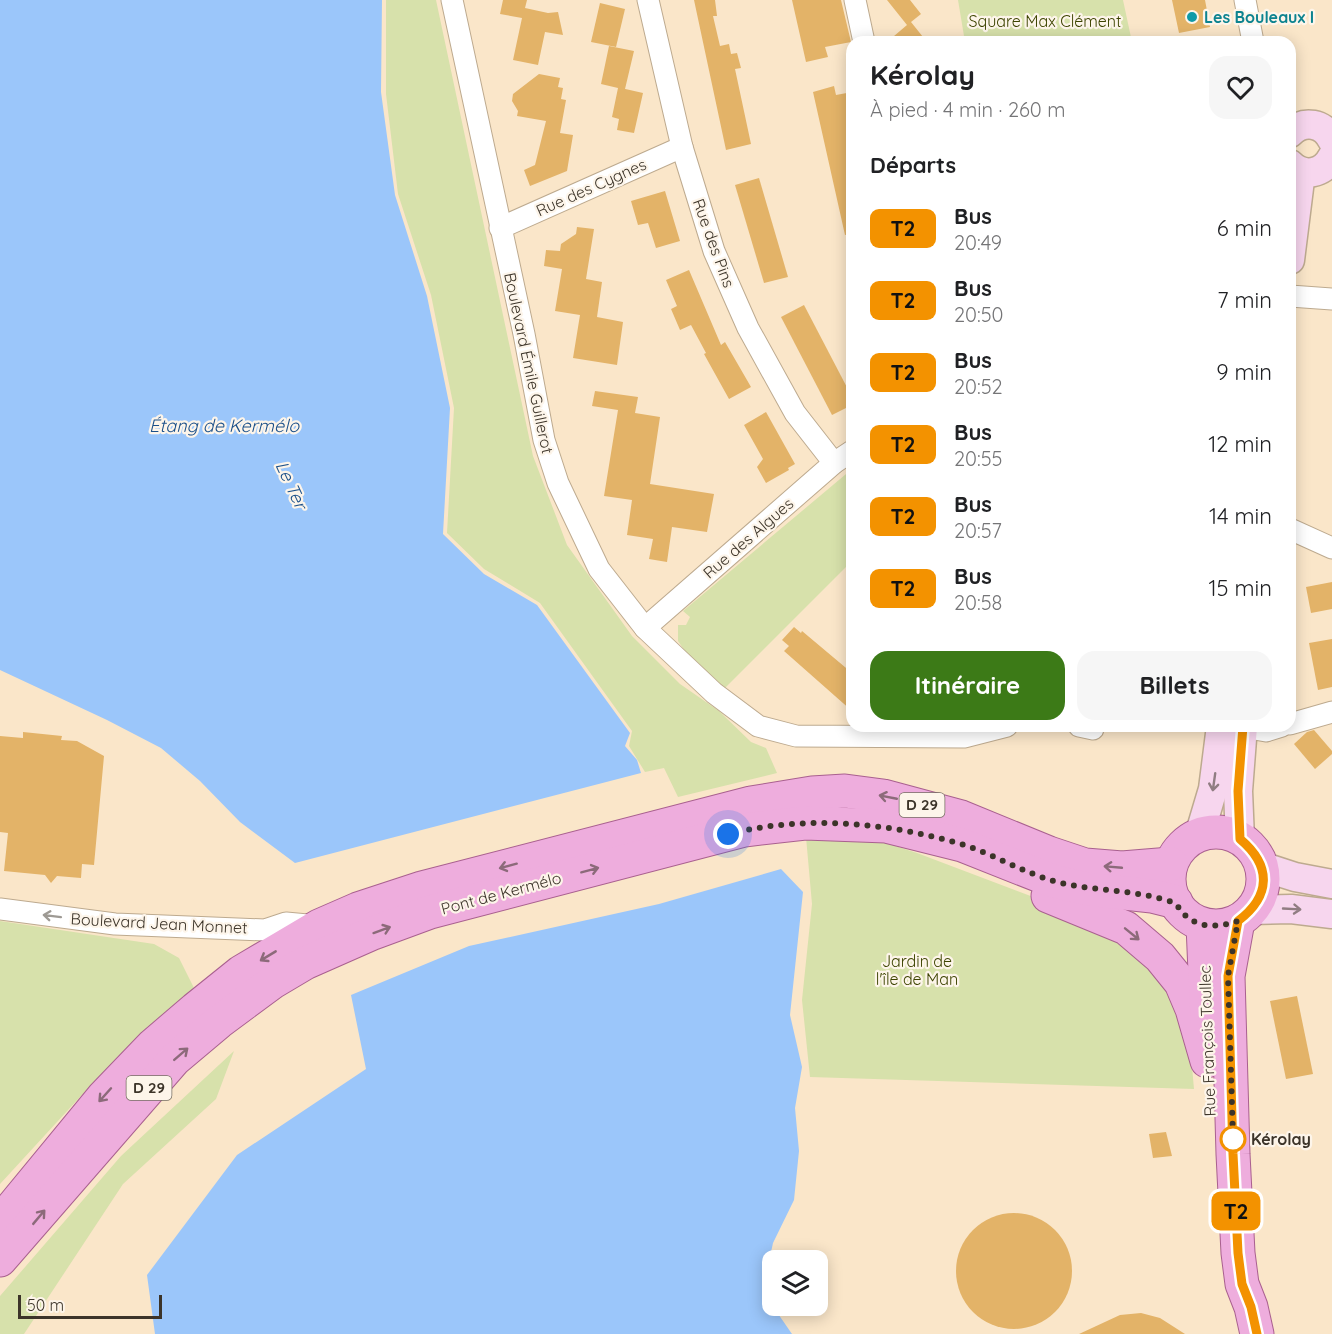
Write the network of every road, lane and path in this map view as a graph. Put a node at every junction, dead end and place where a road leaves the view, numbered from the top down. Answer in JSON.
{"nodes":[{"id":1,"x":452,"y":0,"type":"edge"},
{"id":2,"x":648,"y":0,"type":"edge"},
{"id":3,"x":855,"y":0,"type":"edge"},
{"id":4,"x":1245,"y":0,"type":"edge"},
{"id":5,"x":863,"y":36,"type":"edge"},
{"id":6,"x":1252,"y":36,"type":"edge"},
{"id":7,"x":1296,"y":129,"type":"edge"},
{"id":8,"x":1331,"y":141,"type":"edge"},
{"id":9,"x":682,"y":147,"type":"junction"},
{"id":10,"x":1296,"y":168,"type":"edge"},
{"id":11,"x":500,"y":228,"type":"junction"},
{"id":12,"x":1296,"y":296,"type":"edge"},
{"id":13,"x":1332,"y":299,"type":"edge"},
{"id":14,"x":846,"y":455,"type":"edge"},
{"id":15,"x":834,"y":463,"type":"junction"},
{"id":16,"x":1296,"y":532,"type":"edge"},
{"id":17,"x":1332,"y":548,"type":"edge"},
{"id":18,"x":645,"y":628,"type":"junction"},
{"id":19,"x":1332,"y":712,"type":"edge"},
{"id":20,"x":1296,"y":722,"type":"edge"},
{"id":21,"x":984,"y":732,"type":"edge"},
{"id":22,"x":1234,"y":732,"type":"edge"},
{"id":23,"x":1236,"y":732,"type":"edge"},
{"id":24,"x":886,"y":826,"type":"junction"},
{"id":25,"x":672,"y":836,"type":"junction"},
{"id":26,"x":1199,"y":836,"type":"junction"},
{"id":27,"x":1240,"y":839,"type":"junction"},
{"id":28,"x":1171,"y":864,"type":"junction"},
{"id":29,"x":1261,"y":866,"type":"junction"},
{"id":30,"x":1332,"y":884,"type":"edge"},
{"id":31,"x":1176,"y":903,"type":"junction"},
{"id":32,"x":0,"y":909,"type":"edge"},
{"id":33,"x":1332,"y":914,"type":"edge"},
{"id":34,"x":1245,"y":915,"type":"junction"},
{"id":35,"x":1203,"y":925,"type":"junction"},
{"id":36,"x":324,"y":939,"type":"junction"},
{"id":37,"x":1208,"y":1061,"type":"junction"},
{"id":38,"x":0,"y":1222,"type":"edge"},
{"id":39,"x":0,"y":1260,"type":"edge"},
{"id":40,"x":1241,"y":1334,"type":"edge"},
{"id":41,"x":1257,"y":1334,"type":"edge"}],
"edges":[{"from":1,"to":11,"type":"street","name":"Boulevard Émile Guillerot"},
{"from":2,"to":9,"type":"street","name":"Rue des Pins"},
{"from":3,"to":5,"type":"street"},
{"from":4,"to":6,"type":"street"},
{"from":7,"to":8,"type":"street"},
{"from":8,"to":10,"type":"street"},
{"from":9,"to":11,"type":"street","name":"Rue des Cygnes"},
{"from":9,"to":15,"type":"street","name":"Rue des Pins"},
{"from":11,"to":18,"type":"street","name":"Boulevard Émile Guillerot"},
{"from":12,"to":13,"type":"street"},
{"from":14,"to":15,"type":"street","name":"Rue des Algues"},
{"from":15,"to":18,"type":"street","name":"Rue des Algues"},
{"from":16,"to":17,"type":"street"},
{"from":18,"to":21,"type":"street","name":"Boulevard Émile Guillerot"},
{"from":19,"to":20,"type":"street"},
{"from":22,"to":26,"type":"street","one_way":true},
{"from":23,"to":27,"type":"street"},
{"from":24,"to":25,"type":"main road","number":"D 29"},
{"from":24,"to":31,"type":"main road","number":"D 29"},
{"from":24,"to":37,"type":"main road","one_way":true},
{"from":28,"to":25,"type":"main road","number":"D 29","one_way":true},
{"from":25,"to":36,"type":"main road","name":"Pont de Kermélo","number":"D 29"},
{"from":26,"to":27,"type":"main road"},
{"from":26,"to":28,"type":"main road"},
{"from":27,"to":29,"type":"main road"},
{"from":28,"to":31,"type":"main road"},
{"from":29,"to":30,"type":"street"},
{"from":29,"to":34,"type":"main road"},
{"from":31,"to":35,"type":"main road"},
{"from":36,"to":32,"type":"street","name":"Boulevard Jean Monnet","one_way":true},
{"from":34,"to":33,"type":"street","one_way":true},
{"from":34,"to":35,"type":"main road"},
{"from":34,"to":41,"type":"main road","name":"Rue François Toullec"},
{"from":35,"to":37,"type":"main road","name":"Rue François Toullec"},
{"from":36,"to":38,"type":"main road","number":"D 29","one_way":true},
{"from":39,"to":36,"type":"main road","number":"D 29","one_way":true},
{"from":37,"to":40,"type":"main road","name":"Rue François Toullec"}]}
